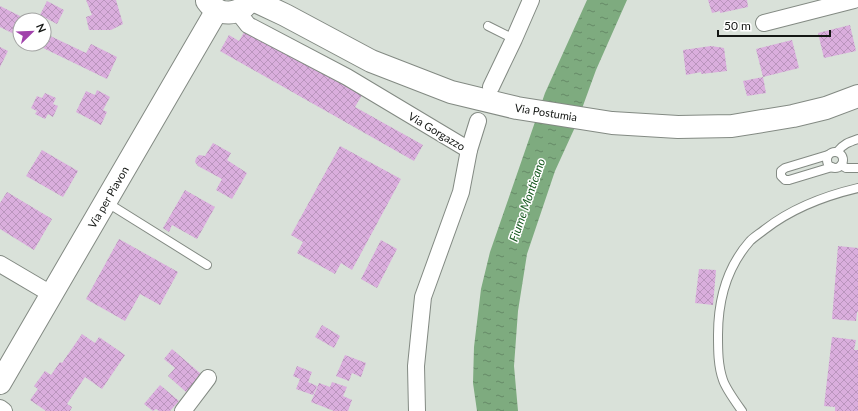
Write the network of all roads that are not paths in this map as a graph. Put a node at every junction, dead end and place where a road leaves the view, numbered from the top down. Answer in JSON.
{"nodes":[{"id":1,"x":531,"y":0,"type":"edge"},
{"id":2,"x":854,"y":0,"type":"edge"},
{"id":3,"x":233,"y":4,"type":"edge"},
{"id":4,"x":764,"y":23,"type":"dead end"},
{"id":5,"x":488,"y":26,"type":"dead end"},
{"id":6,"x":514,"y":39,"type":"junction"},
{"id":7,"x":491,"y":86,"type":"dead end"},
{"id":8,"x":858,"y":96,"type":"edge"},
{"id":9,"x":478,"y":121,"type":"dead end"},
{"id":10,"x":858,"y":139,"type":"edge"},
{"id":11,"x":469,"y":150,"type":"junction"},
{"id":12,"x":837,"y":152,"type":"junction"},
{"id":13,"x":828,"y":155,"type":"junction"},
{"id":14,"x":841,"y":165,"type":"junction"},
{"id":15,"x":832,"y":167,"type":"junction"},
{"id":16,"x":858,"y":168,"type":"edge"},
{"id":17,"x":858,"y":188,"type":"edge"},
{"id":18,"x":105,"y":201,"type":"junction"},
{"id":19,"x":0,"y":264,"type":"edge"},
{"id":20,"x":207,"y":265,"type":"dead end"},
{"id":21,"x":51,"y":294,"type":"junction"},
{"id":22,"x":208,"y":378,"type":"dead end"},
{"id":23,"x":0,"y":383,"type":"edge"},
{"id":24,"x":0,"y":408,"type":"edge"},
{"id":25,"x":4,"y":411,"type":"edge"},
{"id":26,"x":183,"y":411,"type":"edge"},
{"id":27,"x":417,"y":411,"type":"edge"},
{"id":28,"x":742,"y":411,"type":"edge"}],
"edges":[{"from":1,"to":6,"type":"street"},
{"from":2,"to":4,"type":"street"},
{"from":3,"to":8,"type":"main road","name":"Via Postumia"},
{"from":3,"to":11,"type":"street","name":"Via Gorgazzo"},
{"from":3,"to":18,"type":"main road","name":"Via per Piavon"},
{"from":5,"to":6,"type":"lane"},
{"from":6,"to":7,"type":"street"},
{"from":9,"to":11,"type":"street"},
{"from":10,"to":12,"type":"lane"},
{"from":11,"to":27,"type":"street","name":"Via Gorgazzo"},
{"from":12,"to":13,"type":"lane"},
{"from":12,"to":14,"type":"lane"},
{"from":13,"to":15,"type":"lane"},
{"from":13,"to":15,"type":"lane"},
{"from":14,"to":15,"type":"lane"},
{"from":14,"to":16,"type":"lane"},
{"from":17,"to":28,"type":"lane"},
{"from":18,"to":20,"type":"lane"},
{"from":18,"to":21,"type":"main road","name":"Via per Piavon"},
{"from":19,"to":21,"type":"street"},
{"from":21,"to":23,"type":"main road","name":"Via per Piavon"},
{"from":22,"to":26,"type":"street"},
{"from":24,"to":25,"type":"street"}]}
